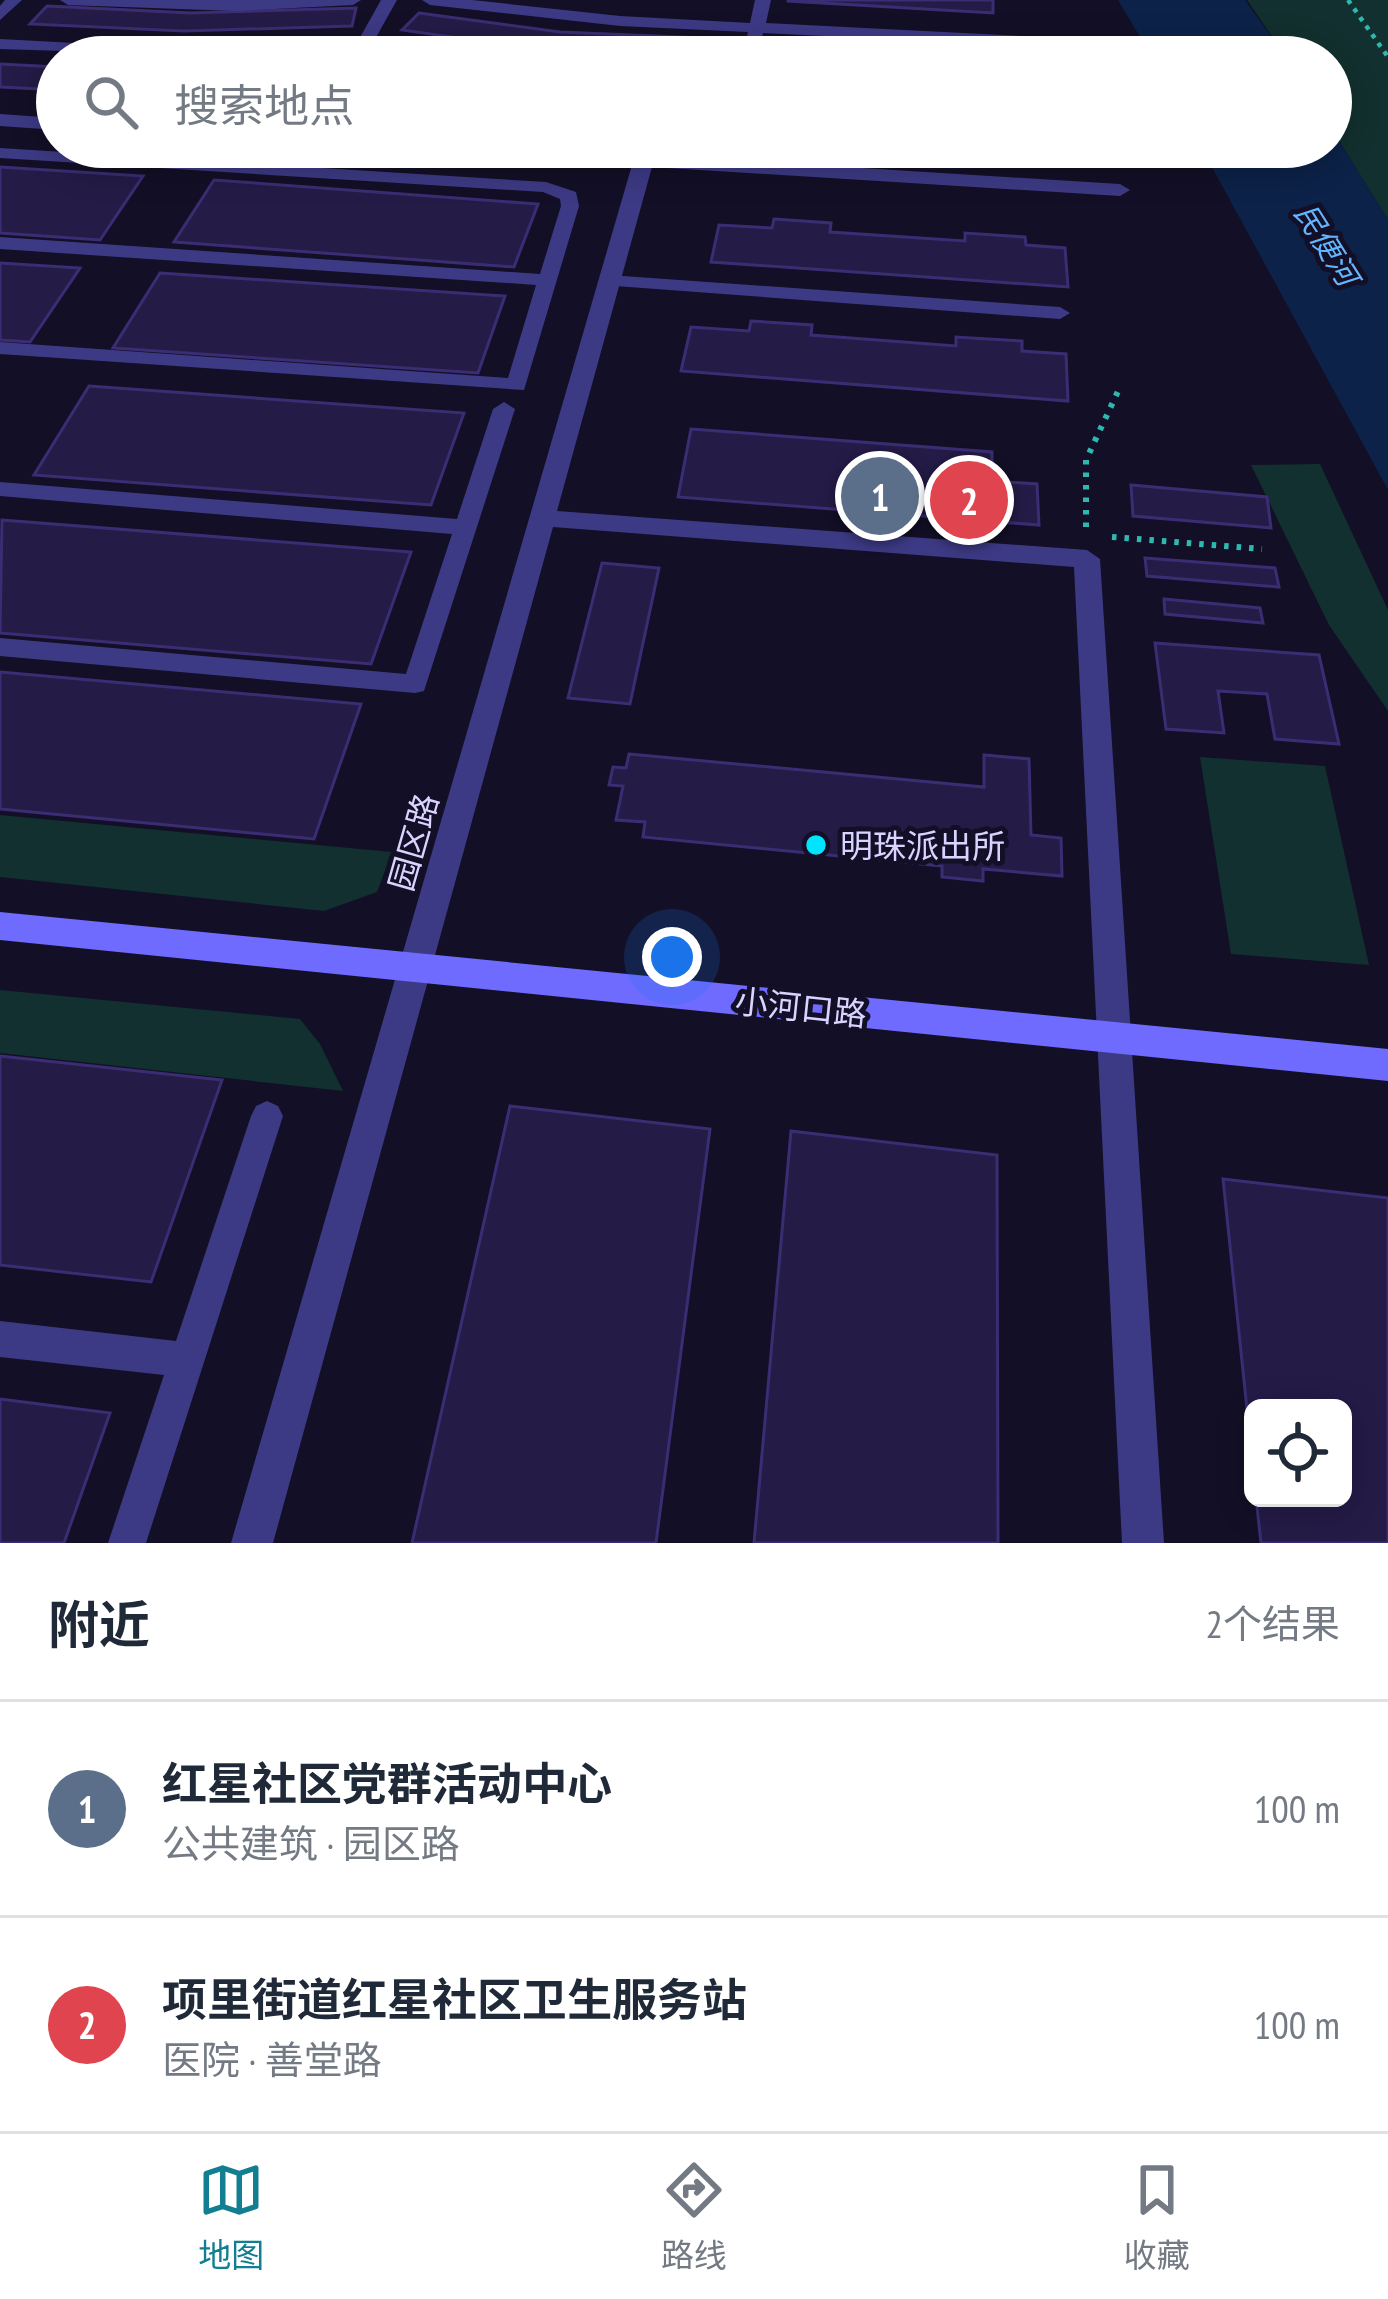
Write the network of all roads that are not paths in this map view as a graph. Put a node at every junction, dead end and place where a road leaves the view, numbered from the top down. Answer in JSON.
{"nodes":[{"id":1,"x":14,"y":0,"type":"edge"},
{"id":2,"x":68,"y":0,"type":"edge"},
{"id":3,"x":352,"y":0,"type":"edge"},
{"id":4,"x":389,"y":0,"type":"edge"},
{"id":5,"x":430,"y":0,"type":"edge"},
{"id":6,"x":764,"y":0,"type":"edge"},
{"id":7,"x":0,"y":15,"type":"edge"},
{"id":8,"x":758,"y":24,"type":"junction"},
{"id":9,"x":369,"y":36,"type":"edge"},
{"id":10,"x":755,"y":36,"type":"edge"},
{"id":11,"x":944,"y":36,"type":"edge"},
{"id":12,"x":0,"y":44,"type":"edge"},
{"id":13,"x":36,"y":46,"type":"edge"},
{"id":14,"x":0,"y":120,"type":"edge"},
{"id":15,"x":36,"y":123,"type":"edge"},
{"id":16,"x":0,"y":153,"type":"edge"},
{"id":17,"x":36,"y":155,"type":"edge"},
{"id":18,"x":241,"y":168,"type":"edge"},
{"id":19,"x":642,"y":168,"type":"edge"},
{"id":20,"x":872,"y":168,"type":"edge"},
{"id":21,"x":1120,"y":190,"type":"dead end"},
{"id":22,"x":0,"y":243,"type":"edge"},
{"id":23,"x":548,"y":280,"type":"junction"},
{"id":24,"x":609,"y":281,"type":"junction"},
{"id":25,"x":1060,"y":313,"type":"dead end"},
{"id":26,"x":0,"y":348,"type":"edge"},
{"id":27,"x":504,"y":409,"type":"dead end"},
{"id":28,"x":0,"y":490,"type":"edge"},
{"id":29,"x":542,"y":518,"type":"junction"},
{"id":30,"x":466,"y":527,"type":"junction"},
{"id":31,"x":0,"y":647,"type":"edge"},
{"id":32,"x":0,"y":926,"type":"edge"},
{"id":33,"x":415,"y":968,"type":"junction"},
{"id":34,"x":1114,"y":1037,"type":"junction"},
{"id":35,"x":1388,"y":1065,"type":"edge"},
{"id":36,"x":268,"y":1116,"type":"dead end"},
{"id":37,"x":0,"y":1339,"type":"edge"},
{"id":38,"x":187,"y":1360,"type":"junction"},
{"id":39,"x":127,"y":1543,"type":"edge"},
{"id":40,"x":252,"y":1543,"type":"edge"},
{"id":41,"x":1143,"y":1543,"type":"edge"}],
"edges":[{"from":1,"to":7,"type":"lane"},
{"from":2,"to":3,"type":"lane"},
{"from":4,"to":9,"type":"lane"},
{"from":5,"to":8,"type":"lane"},
{"from":6,"to":8,"type":"lane"},
{"from":8,"to":10,"type":"lane"},
{"from":8,"to":11,"type":"lane"},
{"from":12,"to":13,"type":"lane"},
{"from":14,"to":15,"type":"street"},
{"from":16,"to":17,"type":"lane"},
{"from":18,"to":23,"type":"lane"},
{"from":19,"to":24,"type":"street","name":"园区路"},
{"from":20,"to":21,"type":"street"},
{"from":22,"to":23,"type":"lane"},
{"from":23,"to":26,"type":"lane"},
{"from":24,"to":25,"type":"lane"},
{"from":24,"to":29,"type":"street","name":"园区路"},
{"from":27,"to":30,"type":"lane"},
{"from":28,"to":30,"type":"lane"},
{"from":29,"to":33,"type":"street","name":"园区路"},
{"from":29,"to":34,"type":"street"},
{"from":30,"to":31,"type":"lane"},
{"from":32,"to":33,"type":"street","name":"小河口路"},
{"from":33,"to":34,"type":"street","name":"小河口路"},
{"from":33,"to":40,"type":"street","name":"园区路"},
{"from":34,"to":35,"type":"street","name":"小河口路"},
{"from":34,"to":41,"type":"street"},
{"from":36,"to":38,"type":"lane"},
{"from":37,"to":38,"type":"lane"},
{"from":38,"to":39,"type":"lane"}]}
